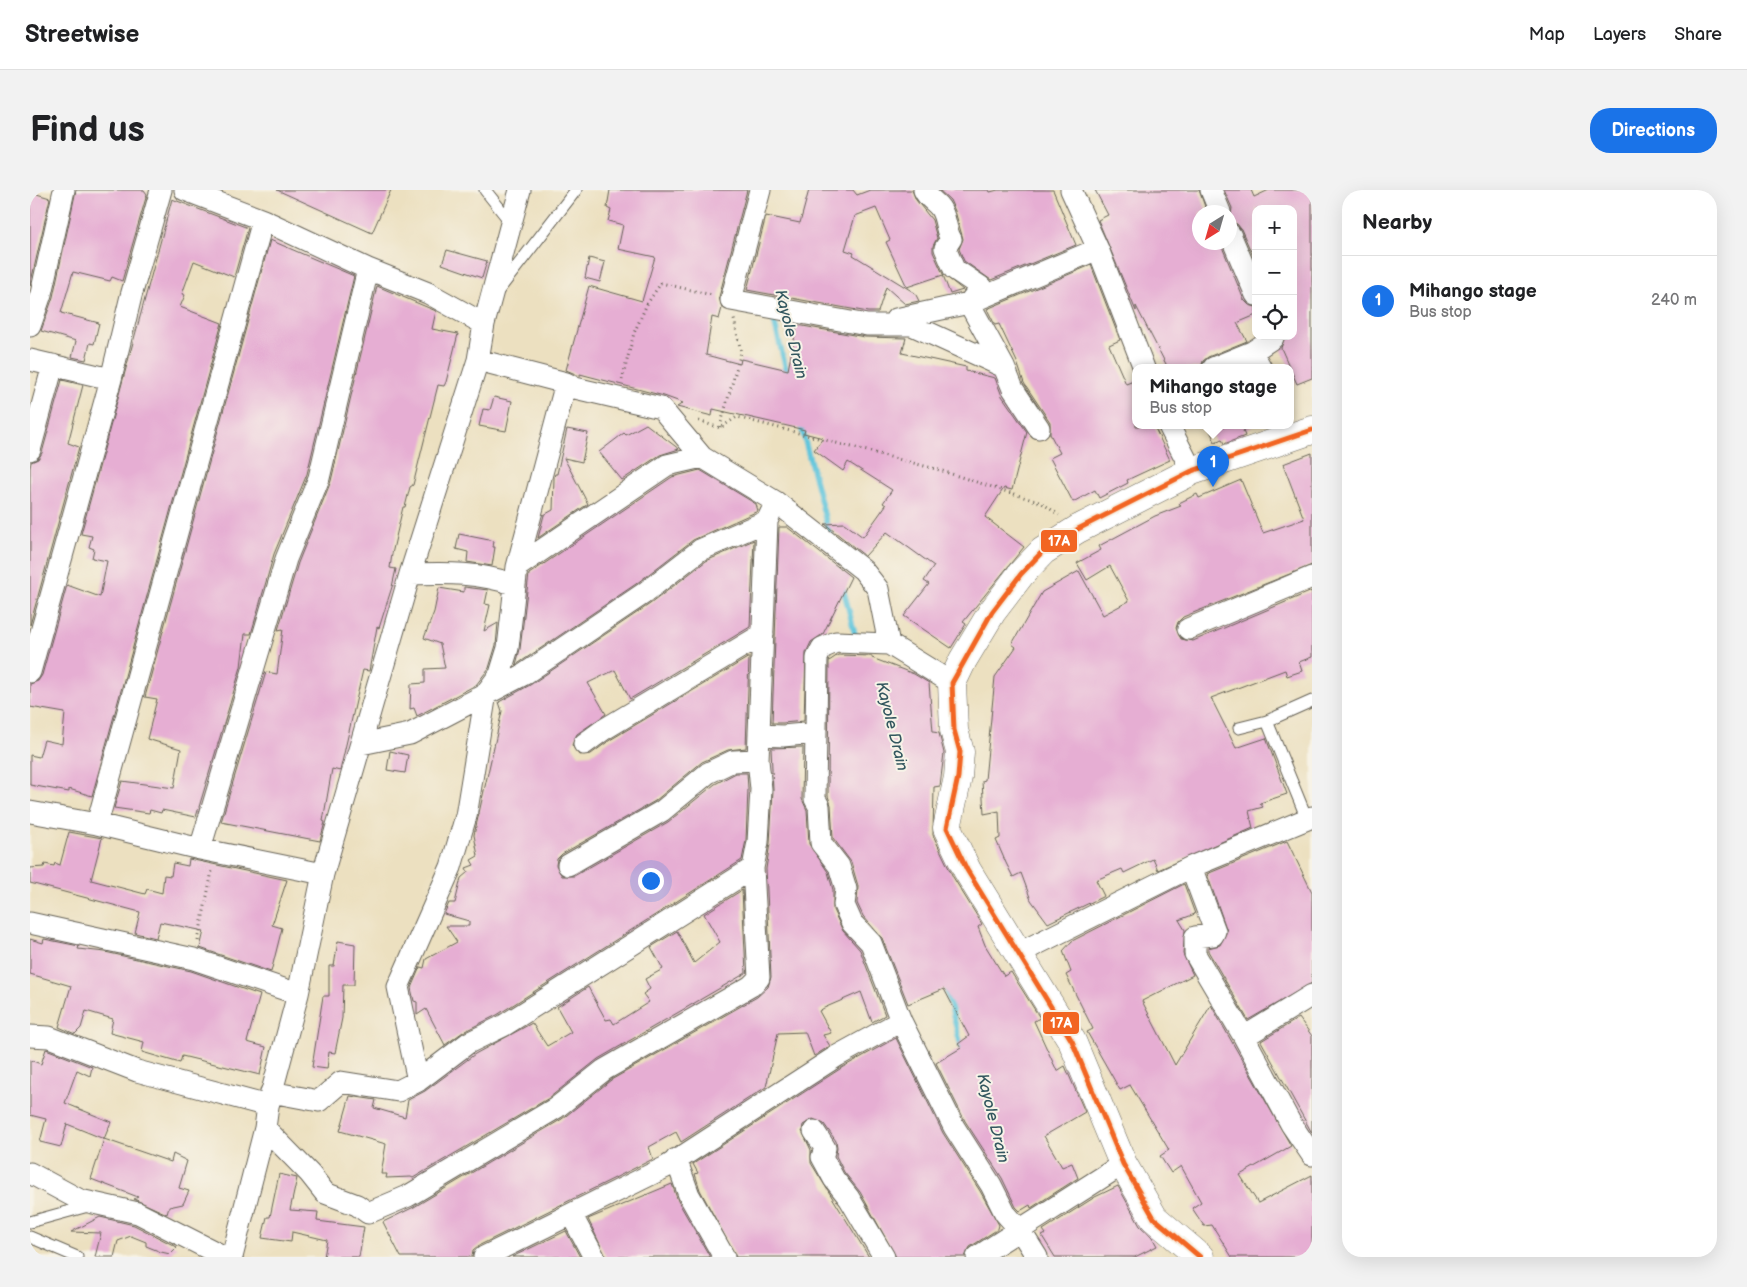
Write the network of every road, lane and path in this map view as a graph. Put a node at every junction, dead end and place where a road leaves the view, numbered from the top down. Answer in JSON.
{"nodes":[{"id":1,"x":161,"y":190,"type":"edge"},
{"id":2,"x":185,"y":190,"type":"edge"},
{"id":3,"x":485,"y":190,"type":"edge"},
{"id":4,"x":520,"y":190,"type":"edge"},
{"id":5,"x":576,"y":190,"type":"edge"},
{"id":6,"x":760,"y":190,"type":"edge"},
{"id":7,"x":924,"y":190,"type":"edge"},
{"id":8,"x":1071,"y":190,"type":"edge"},
{"id":9,"x":1211,"y":190,"type":"edge"},
{"id":10,"x":57,"y":192,"type":"edge"},
{"id":11,"x":1217,"y":205,"type":"edge"},
{"id":12,"x":263,"y":220,"type":"junction"},
{"id":13,"x":512,"y":224,"type":"junction"},
{"id":14,"x":1098,"y":249,"type":"junction"},
{"id":15,"x":1237,"y":250,"type":"edge"},
{"id":16,"x":368,"y":269,"type":"junction"},
{"id":17,"x":1252,"y":286,"type":"edge"},
{"id":18,"x":36,"y":288,"type":"edge"},
{"id":19,"x":491,"y":300,"type":"junction"},
{"id":20,"x":731,"y":300,"type":"junction"},
{"id":21,"x":969,"y":303,"type":"junction"},
{"id":22,"x":484,"y":324,"type":"junction"},
{"id":23,"x":867,"y":325,"type":"junction"},
{"id":24,"x":30,"y":326,"type":"edge"},
{"id":25,"x":1271,"y":340,"type":"edge"},
{"id":26,"x":30,"y":360,"type":"edge"},
{"id":27,"x":478,"y":360,"type":"junction"},
{"id":28,"x":1256,"y":360,"type":"edge"},
{"id":29,"x":1142,"y":364,"type":"edge"},
{"id":30,"x":1234,"y":364,"type":"edge"},
{"id":31,"x":54,"y":365,"type":"junction"},
{"id":32,"x":1004,"y":367,"type":"junction"},
{"id":33,"x":111,"y":379,"type":"junction"},
{"id":34,"x":566,"y":383,"type":"junction"},
{"id":35,"x":617,"y":398,"type":"junction"},
{"id":36,"x":694,"y":419,"type":"dead end"},
{"id":37,"x":720,"y":428,"type":"junction"},
{"id":38,"x":1039,"y":428,"type":"dead end"},
{"id":39,"x":1171,"y":429,"type":"edge"},
{"id":40,"x":1299,"y":430,"type":"edge"},
{"id":41,"x":30,"y":450,"type":"edge"},
{"id":42,"x":702,"y":457,"type":"junction"},
{"id":43,"x":1192,"y":471,"type":"junction"},
{"id":44,"x":772,"y":512,"type":"junction"},
{"id":45,"x":1078,"y":529,"type":"junction"},
{"id":46,"x":410,"y":574,"type":"junction"},
{"id":47,"x":515,"y":575,"type":"junction"},
{"id":48,"x":1312,"y":577,"type":"edge"},
{"id":49,"x":1188,"y":629,"type":"dead end"},
{"id":50,"x":762,"y":634,"type":"junction"},
{"id":51,"x":889,"y":644,"type":"junction"},
{"id":52,"x":30,"y":672,"type":"edge"},
{"id":53,"x":952,"y":683,"type":"junction"},
{"id":54,"x":486,"y":693,"type":"junction"},
{"id":55,"x":1312,"y":701,"type":"edge"},
{"id":56,"x":1267,"y":721,"type":"junction"},
{"id":57,"x":1240,"y":728,"type":"dead end"},
{"id":58,"x":814,"y":732,"type":"junction"},
{"id":59,"x":759,"y":735,"type":"junction"},
{"id":60,"x":361,"y":744,"type":"junction"},
{"id":61,"x":584,"y":744,"type":"dead end"},
{"id":62,"x":758,"y":760,"type":"junction"},
{"id":63,"x":30,"y":812,"type":"edge"},
{"id":64,"x":1310,"y":818,"type":"edge"},
{"id":65,"x":97,"y":824,"type":"junction"},
{"id":66,"x":208,"y":850,"type":"junction"},
{"id":67,"x":568,"y":865,"type":"dead end"},
{"id":68,"x":1190,"y":867,"type":"junction"},
{"id":69,"x":753,"y":868,"type":"junction"},
{"id":70,"x":323,"y":874,"type":"junction"},
{"id":71,"x":30,"y":923,"type":"edge"},
{"id":72,"x":1020,"y":953,"type":"junction"},
{"id":73,"x":194,"y":959,"type":"junction"},
{"id":74,"x":298,"y":994,"type":"junction"},
{"id":75,"x":1312,"y":996,"type":"edge"},
{"id":76,"x":901,"y":1021,"type":"junction"},
{"id":77,"x":30,"y":1036,"type":"edge"},
{"id":78,"x":1244,"y":1037,"type":"junction"},
{"id":79,"x":418,"y":1081,"type":"junction"},
{"id":80,"x":270,"y":1099,"type":"junction"},
{"id":81,"x":265,"y":1128,"type":"junction"},
{"id":82,"x":814,"y":1132,"type":"dead end"},
{"id":83,"x":1312,"y":1155,"type":"edge"},
{"id":84,"x":676,"y":1159,"type":"junction"},
{"id":85,"x":1123,"y":1164,"type":"junction"},
{"id":86,"x":30,"y":1173,"type":"edge"},
{"id":87,"x":97,"y":1204,"type":"junction"},
{"id":88,"x":571,"y":1214,"type":"junction"},
{"id":89,"x":30,"y":1222,"type":"edge"},
{"id":90,"x":1020,"y":1230,"type":"junction"},
{"id":91,"x":30,"y":1237,"type":"edge"},
{"id":92,"x":514,"y":1251,"type":"edge"},
{"id":93,"x":78,"y":1257,"type":"edge"},
{"id":94,"x":225,"y":1257,"type":"edge"},
{"id":95,"x":232,"y":1257,"type":"edge"},
{"id":96,"x":484,"y":1257,"type":"edge"},
{"id":97,"x":594,"y":1257,"type":"edge"},
{"id":98,"x":724,"y":1257,"type":"edge"},
{"id":99,"x":884,"y":1257,"type":"edge"},
{"id":100,"x":978,"y":1257,"type":"edge"},
{"id":101,"x":1037,"y":1257,"type":"edge"},
{"id":102,"x":1200,"y":1257,"type":"edge"}],
"edges":[{"from":1,"to":33,"type":"street"},
{"from":2,"to":12,"type":"street"},
{"from":3,"to":13,"type":"lane"},
{"from":4,"to":13,"type":"street"},
{"from":5,"to":19,"type":"lane"},
{"from":6,"to":20,"type":"street"},
{"from":7,"to":21,"type":"street"},
{"from":8,"to":14,"type":"street"},
{"from":9,"to":11,"type":"street"},
{"from":10,"to":18,"type":"street"},
{"from":12,"to":16,"type":"street"},
{"from":12,"to":65,"type":"street"},
{"from":13,"to":19,"type":"street"},
{"from":14,"to":21,"type":"street"},
{"from":14,"to":29,"type":"street"},
{"from":15,"to":17,"type":"street"},
{"from":16,"to":22,"type":"street"},
{"from":16,"to":66,"type":"street"},
{"from":18,"to":24,"type":"street"},
{"from":19,"to":22,"type":"street"},
{"from":20,"to":23,"type":"street"},
{"from":20,"to":35,"type":"path"},
{"from":20,"to":37,"type":"path"},
{"from":21,"to":23,"type":"street"},
{"from":21,"to":32,"type":"street"},
{"from":22,"to":27,"type":"street"},
{"from":23,"to":32,"type":"street"},
{"from":25,"to":28,"type":"street"},
{"from":26,"to":31,"type":"street"},
{"from":27,"to":34,"type":"street"},
{"from":27,"to":46,"type":"street"},
{"from":28,"to":30,"type":"street"},
{"from":31,"to":33,"type":"street"},
{"from":31,"to":41,"type":"street"},
{"from":32,"to":38,"type":"street"},
{"from":33,"to":52,"type":"street"},
{"from":34,"to":35,"type":"street"},
{"from":34,"to":47,"type":"street"},
{"from":35,"to":42,"type":"street"},
{"from":36,"to":37,"type":"path"},
{"from":37,"to":45,"type":"path"},
{"from":39,"to":43,"type":"street"},
{"from":40,"to":43,"type":"street"},
{"from":42,"to":44,"type":"street"},
{"from":42,"to":47,"type":"street"},
{"from":43,"to":45,"type":"street"},
{"from":44,"to":50,"type":"street"},
{"from":44,"to":51,"type":"street"},
{"from":44,"to":54,"type":"street"},
{"from":45,"to":53,"type":"street"},
{"from":46,"to":47,"type":"street"},
{"from":46,"to":60,"type":"street"},
{"from":47,"to":54,"type":"street"},
{"from":48,"to":49,"type":"street"},
{"from":50,"to":59,"type":"street"},
{"from":50,"to":61,"type":"street"},
{"from":51,"to":53,"type":"street"},
{"from":51,"to":58,"type":"street"},
{"from":53,"to":72,"type":"street"},
{"from":54,"to":60,"type":"street"},
{"from":54,"to":79,"type":"street"},
{"from":55,"to":56,"type":"lane"},
{"from":56,"to":57,"type":"lane"},
{"from":56,"to":64,"type":"lane"},
{"from":58,"to":59,"type":"street"},
{"from":58,"to":76,"type":"street"},
{"from":59,"to":62,"type":"street"},
{"from":60,"to":70,"type":"street"},
{"from":62,"to":67,"type":"street"},
{"from":62,"to":69,"type":"street"},
{"from":63,"to":65,"type":"street"},
{"from":64,"to":68,"type":"street"},
{"from":65,"to":66,"type":"street"},
{"from":66,"to":70,"type":"street"},
{"from":66,"to":73,"type":"path"},
{"from":68,"to":72,"type":"street"},
{"from":68,"to":78,"type":"street"},
{"from":69,"to":79,"type":"street"},
{"from":69,"to":81,"type":"street"},
{"from":70,"to":74,"type":"street"},
{"from":71,"to":73,"type":"street"},
{"from":72,"to":85,"type":"street"},
{"from":73,"to":74,"type":"street"},
{"from":74,"to":80,"type":"street"},
{"from":75,"to":78,"type":"street"},
{"from":76,"to":84,"type":"street"},
{"from":76,"to":90,"type":"street"},
{"from":77,"to":80,"type":"street"},
{"from":78,"to":83,"type":"street"},
{"from":79,"to":80,"type":"street"},
{"from":80,"to":81,"type":"street"},
{"from":81,"to":95,"type":"street"},
{"from":82,"to":99,"type":"street"},
{"from":84,"to":88,"type":"street"},
{"from":84,"to":98,"type":"street"},
{"from":85,"to":90,"type":"street"},
{"from":85,"to":102,"type":"street"},
{"from":86,"to":87,"type":"street"},
{"from":87,"to":89,"type":"lane"},
{"from":87,"to":94,"type":"street"},
{"from":88,"to":92,"type":"street"},
{"from":88,"to":97,"type":"street"},
{"from":90,"to":100,"type":"street"},
{"from":90,"to":101,"type":"street"},
{"from":91,"to":93,"type":"lane"},
{"from":92,"to":96,"type":"street"}]}
